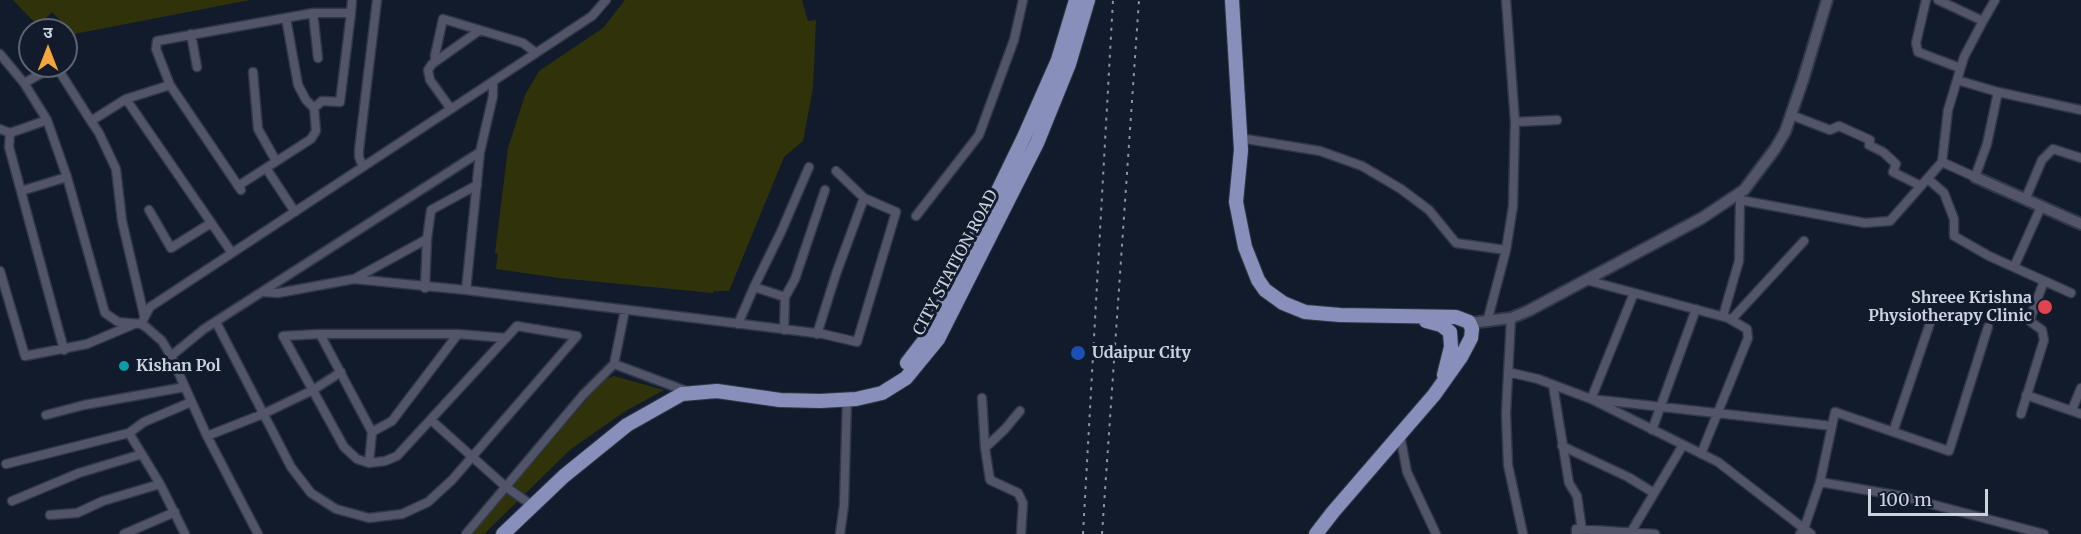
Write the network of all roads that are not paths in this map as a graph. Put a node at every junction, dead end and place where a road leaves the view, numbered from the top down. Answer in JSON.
{"nodes":[{"id":1,"x":352,"y":0,"type":"edge"},
{"id":2,"x":377,"y":0,"type":"edge"},
{"id":3,"x":606,"y":0,"type":"edge"},
{"id":4,"x":1023,"y":0,"type":"edge"},
{"id":5,"x":1076,"y":0,"type":"edge"},
{"id":6,"x":1088,"y":0,"type":"edge"},
{"id":7,"x":1232,"y":0,"type":"edge"},
{"id":8,"x":1506,"y":0,"type":"edge"},
{"id":9,"x":1827,"y":0,"type":"edge"},
{"id":10,"x":1926,"y":0,"type":"edge"},
{"id":11,"x":1938,"y":0,"type":"edge"},
{"id":12,"x":1995,"y":0,"type":"edge"},
{"id":13,"x":313,"y":13,"type":"junction"},
{"id":14,"x":351,"y":13,"type":"junction"},
{"id":15,"x":286,"y":18,"type":"junction"},
{"id":16,"x":1983,"y":21,"type":"junction"},
{"id":17,"x":480,"y":30,"type":"junction"},
{"id":18,"x":191,"y":34,"type":"junction"},
{"id":19,"x":536,"y":53,"type":"junction"},
{"id":20,"x":0,"y":54,"type":"edge"},
{"id":21,"x":318,"y":58,"type":"dead end"},
{"id":22,"x":435,"y":61,"type":"junction"},
{"id":23,"x":196,"y":67,"type":"dead end"},
{"id":24,"x":1960,"y":68,"type":"junction"},
{"id":25,"x":253,"y":72,"type":"dead end"},
{"id":26,"x":33,"y":78,"type":"edge"},
{"id":27,"x":63,"y":78,"type":"edge"},
{"id":28,"x":1957,"y":80,"type":"junction"},
{"id":29,"x":492,"y":82,"type":"junction"},
{"id":30,"x":24,"y":83,"type":"junction"},
{"id":31,"x":170,"y":85,"type":"junction"},
{"id":32,"x":1998,"y":92,"type":"junction"},
{"id":33,"x":126,"y":99,"type":"junction"},
{"id":34,"x":314,"y":108,"type":"junction"},
{"id":35,"x":451,"y":109,"type":"junction"},
{"id":36,"x":2081,"y":110,"type":"edge"},
{"id":37,"x":1791,"y":115,"type":"junction"},
{"id":38,"x":47,"y":120,"type":"junction"},
{"id":39,"x":1557,"y":120,"type":"dead end"},
{"id":40,"x":91,"y":122,"type":"junction"},
{"id":41,"x":1515,"y":122,"type":"junction"},
{"id":42,"x":0,"y":129,"type":"edge"},
{"id":43,"x":10,"y":133,"type":"junction"},
{"id":44,"x":1240,"y":138,"type":"junction"},
{"id":45,"x":4,"y":148,"type":"edge"},
{"id":46,"x":480,"y":152,"type":"junction"},
{"id":47,"x":2081,"y":158,"type":"edge"},
{"id":48,"x":276,"y":161,"type":"junction"},
{"id":49,"x":1942,"y":162,"type":"junction"},
{"id":50,"x":363,"y":167,"type":"junction"},
{"id":51,"x":266,"y":168,"type":"junction"},
{"id":52,"x":809,"y":168,"type":"dead end"},
{"id":53,"x":836,"y":171,"type":"dead end"},
{"id":54,"x":68,"y":177,"type":"junction"},
{"id":55,"x":1976,"y":177,"type":"junction"},
{"id":56,"x":1928,"y":179,"type":"junction"},
{"id":57,"x":477,"y":185,"type":"junction"},
{"id":58,"x":1921,"y":186,"type":"junction"},
{"id":59,"x":825,"y":190,"type":"dead end"},
{"id":60,"x":21,"y":191,"type":"junction"},
{"id":61,"x":864,"y":198,"type":"junction"},
{"id":62,"x":1738,"y":198,"type":"junction"},
{"id":63,"x":2025,"y":200,"type":"junction"},
{"id":64,"x":2041,"y":207,"type":"junction"},
{"id":65,"x":150,"y":210,"type":"dead end"},
{"id":66,"x":295,"y":212,"type":"junction"},
{"id":67,"x":916,"y":216,"type":"dead end"},
{"id":68,"x":210,"y":223,"type":"junction"},
{"id":69,"x":2081,"y":224,"type":"edge"},
{"id":70,"x":428,"y":239,"type":"junction"},
{"id":71,"x":1804,"y":241,"type":"dead end"},
{"id":72,"x":1506,"y":250,"type":"junction"},
{"id":73,"x":232,"y":253,"type":"junction"},
{"id":74,"x":2014,"y":267,"type":"junction"},
{"id":75,"x":0,"y":271,"type":"edge"},
{"id":76,"x":354,"y":279,"type":"junction"},
{"id":77,"x":1586,"y":280,"type":"junction"},
{"id":78,"x":2044,"y":281,"type":"junction"},
{"id":79,"x":754,"y":287,"type":"junction"},
{"id":80,"x":425,"y":288,"type":"junction"},
{"id":81,"x":466,"y":290,"type":"junction"},
{"id":82,"x":263,"y":292,"type":"junction"},
{"id":83,"x":2071,"y":292,"type":"dead end"},
{"id":84,"x":1634,"y":293,"type":"junction"},
{"id":85,"x":785,"y":297,"type":"junction"},
{"id":86,"x":1696,"y":309,"type":"junction"},
{"id":87,"x":625,"y":310,"type":"junction"},
{"id":88,"x":1407,"y":316,"type":"junction"},
{"id":89,"x":1511,"y":318,"type":"junction"},
{"id":90,"x":1728,"y":318,"type":"junction"},
{"id":91,"x":140,"y":321,"type":"junction"},
{"id":92,"x":216,"y":322,"type":"junction"},
{"id":93,"x":1487,"y":322,"type":"junction"},
{"id":94,"x":1470,"y":323,"type":"junction"},
{"id":95,"x":1930,"y":323,"type":"dead end"},
{"id":96,"x":738,"y":324,"type":"junction"},
{"id":97,"x":1988,"y":327,"type":"dead end"},
{"id":98,"x":784,"y":330,"type":"junction"},
{"id":99,"x":1450,"y":332,"type":"junction"},
{"id":100,"x":320,"y":334,"type":"junction"},
{"id":101,"x":458,"y":334,"type":"junction"},
{"id":102,"x":817,"y":334,"type":"junction"},
{"id":103,"x":506,"y":338,"type":"junction"},
{"id":104,"x":64,"y":350,"type":"junction"},
{"id":105,"x":171,"y":356,"type":"junction"},
{"id":106,"x":614,"y":364,"type":"junction"},
{"id":107,"x":341,"y":372,"type":"junction"},
{"id":108,"x":1508,"y":372,"type":"junction"},
{"id":109,"x":1442,"y":384,"type":"junction"},
{"id":110,"x":1553,"y":385,"type":"junction"},
{"id":111,"x":185,"y":387,"type":"junction"},
{"id":112,"x":2081,"y":388,"type":"edge"},
{"id":113,"x":312,"y":390,"type":"junction"},
{"id":114,"x":686,"y":391,"type":"junction"},
{"id":115,"x":2026,"y":395,"type":"junction"},
{"id":116,"x":982,"y":398,"type":"dead end"},
{"id":117,"x":1591,"y":399,"type":"junction"},
{"id":118,"x":847,"y":400,"type":"junction"},
{"id":119,"x":191,"y":402,"type":"junction"},
{"id":120,"x":1661,"y":407,"type":"junction"},
{"id":121,"x":2072,"y":410,"type":"junction"},
{"id":122,"x":1020,"y":411,"type":"dead end"},
{"id":123,"x":1718,"y":413,"type":"junction"},
{"id":124,"x":263,"y":414,"type":"junction"},
{"id":125,"x":2020,"y":414,"type":"dead end"},
{"id":126,"x":2081,"y":414,"type":"edge"},
{"id":127,"x":46,"y":415,"type":"dead end"},
{"id":128,"x":431,"y":420,"type":"junction"},
{"id":129,"x":1832,"y":426,"type":"junction"},
{"id":130,"x":1652,"y":430,"type":"junction"},
{"id":131,"x":372,"y":432,"type":"junction"},
{"id":132,"x":1893,"y":432,"type":"junction"},
{"id":133,"x":129,"y":433,"type":"junction"},
{"id":134,"x":1400,"y":435,"type":"junction"},
{"id":135,"x":207,"y":436,"type":"junction"},
{"id":136,"x":1683,"y":445,"type":"junction"},
{"id":137,"x":1562,"y":446,"type":"junction"},
{"id":138,"x":985,"y":448,"type":"junction"},
{"id":139,"x":142,"y":454,"type":"junction"},
{"id":140,"x":1701,"y":454,"type":"junction"},
{"id":141,"x":472,"y":457,"type":"junction"},
{"id":142,"x":369,"y":463,"type":"junction"},
{"id":143,"x":6,"y":464,"type":"dead end"},
{"id":144,"x":1820,"y":482,"type":"junction"},
{"id":145,"x":160,"y":484,"type":"junction"},
{"id":146,"x":506,"y":487,"type":"junction"},
{"id":147,"x":1654,"y":493,"type":"junction"},
{"id":148,"x":12,"y":501,"type":"dead end"},
{"id":149,"x":529,"y":503,"type":"junction"},
{"id":150,"x":175,"y":512,"type":"junction"},
{"id":151,"x":50,"y":515,"type":"dead end"},
{"id":152,"x":2005,"y":524,"type":"junction"},
{"id":153,"x":1579,"y":532,"type":"edge"},
{"id":154,"x":1631,"y":532,"type":"junction"},
{"id":155,"x":1805,"y":532,"type":"edge"},
{"id":156,"x":124,"y":534,"type":"edge"},
{"id":157,"x":185,"y":534,"type":"edge"},
{"id":158,"x":258,"y":534,"type":"edge"},
{"id":159,"x":466,"y":534,"type":"edge"},
{"id":160,"x":491,"y":534,"type":"edge"},
{"id":161,"x":503,"y":534,"type":"edge"},
{"id":162,"x":840,"y":534,"type":"edge"},
{"id":163,"x":1021,"y":534,"type":"edge"},
{"id":164,"x":1316,"y":534,"type":"edge"},
{"id":165,"x":1436,"y":534,"type":"edge"},
{"id":166,"x":1523,"y":534,"type":"edge"},
{"id":167,"x":1650,"y":534,"type":"edge"},
{"id":168,"x":1655,"y":534,"type":"edge"},
{"id":169,"x":2000,"y":534,"type":"edge"},
{"id":170,"x":2044,"y":534,"type":"edge"}],
"edges":[{"from":1,"to":14,"type":"street"},
{"from":2,"to":50,"type":"street"},
{"from":3,"to":19,"type":"street"},
{"from":4,"to":67,"type":"street"},
{"from":5,"to":114,"type":"main road","name":"CITY STATION ROAD"},
{"from":6,"to":118,"type":"main road","name":"CITY STATION ROAD"},
{"from":7,"to":44,"type":"main road"},
{"from":8,"to":41,"type":"street"},
{"from":9,"to":37,"type":"street"},
{"from":10,"to":24,"type":"street"},
{"from":11,"to":16,"type":"street"},
{"from":12,"to":16,"type":"street"},
{"from":13,"to":14,"type":"street"},
{"from":13,"to":15,"type":"street"},
{"from":13,"to":21,"type":"street"},
{"from":14,"to":34,"type":"street"},
{"from":15,"to":18,"type":"street"},
{"from":15,"to":34,"type":"street"},
{"from":16,"to":24,"type":"street"},
{"from":17,"to":19,"type":"street"},
{"from":17,"to":22,"type":"street"},
{"from":17,"to":22,"type":"street"},
{"from":18,"to":23,"type":"street"},
{"from":18,"to":31,"type":"street"},
{"from":19,"to":29,"type":"street"},
{"from":20,"to":30,"type":"street"},
{"from":22,"to":35,"type":"street"},
{"from":24,"to":28,"type":"street"},
{"from":25,"to":48,"type":"street"},
{"from":26,"to":30,"type":"street"},
{"from":27,"to":40,"type":"street"},
{"from":28,"to":32,"type":"street"},
{"from":28,"to":49,"type":"street"},
{"from":29,"to":35,"type":"street"},
{"from":29,"to":46,"type":"street"},
{"from":30,"to":38,"type":"street"},
{"from":31,"to":33,"type":"street"},
{"from":31,"to":51,"type":"street"},
{"from":32,"to":36,"type":"street"},
{"from":32,"to":55,"type":"street"},
{"from":33,"to":40,"type":"street"},
{"from":33,"to":68,"type":"street"},
{"from":34,"to":48,"type":"street"},
{"from":35,"to":50,"type":"street"},
{"from":37,"to":58,"type":"street"},
{"from":37,"to":62,"type":"street"},
{"from":38,"to":43,"type":"street"},
{"from":38,"to":54,"type":"street"},
{"from":39,"to":41,"type":"street"},
{"from":40,"to":91,"type":"street"},
{"from":41,"to":72,"type":"street"},
{"from":42,"to":43,"type":"street"},
{"from":43,"to":45,"type":"street"},
{"from":44,"to":72,"type":"street"},
{"from":44,"to":88,"type":"main road"},
{"from":45,"to":60,"type":"street"},
{"from":46,"to":57,"type":"street"},
{"from":46,"to":82,"type":"street"},
{"from":47,"to":63,"type":"street"},
{"from":48,"to":51,"type":"street"},
{"from":49,"to":55,"type":"street"},
{"from":49,"to":56,"type":"street"},
{"from":50,"to":66,"type":"street"},
{"from":51,"to":66,"type":"street"},
{"from":52,"to":79,"type":"street"},
{"from":53,"to":61,"type":"street"},
{"from":54,"to":60,"type":"street"},
{"from":54,"to":91,"type":"street"},
{"from":55,"to":63,"type":"street"},
{"from":56,"to":58,"type":"street"},
{"from":56,"to":74,"type":"street"},
{"from":57,"to":70,"type":"street"},
{"from":57,"to":81,"type":"street"},
{"from":58,"to":62,"type":"street"},
{"from":59,"to":85,"type":"street"},
{"from":60,"to":104,"type":"street"},
{"from":61,"to":102,"type":"street"},
{"from":61,"to":102,"type":"street"},
{"from":62,"to":77,"type":"street"},
{"from":62,"to":90,"type":"street"},
{"from":63,"to":64,"type":"street"},
{"from":64,"to":69,"type":"street"},
{"from":64,"to":74,"type":"street"},
{"from":65,"to":68,"type":"street"},
{"from":66,"to":73,"type":"street"},
{"from":68,"to":73,"type":"street"},
{"from":70,"to":76,"type":"street"},
{"from":70,"to":80,"type":"street"},
{"from":71,"to":90,"type":"street"},
{"from":72,"to":93,"type":"street"},
{"from":73,"to":91,"type":"street"},
{"from":74,"to":78,"type":"street"},
{"from":75,"to":104,"type":"street"},
{"from":76,"to":80,"type":"street"},
{"from":76,"to":82,"type":"street"},
{"from":77,"to":84,"type":"street"},
{"from":77,"to":89,"type":"street"},
{"from":78,"to":83,"type":"street"},
{"from":78,"to":115,"type":"street"},
{"from":79,"to":85,"type":"street"},
{"from":79,"to":96,"type":"street"},
{"from":80,"to":81,"type":"street"},
{"from":81,"to":87,"type":"street"},
{"from":82,"to":92,"type":"street"},
{"from":84,"to":86,"type":"street"},
{"from":84,"to":117,"type":"street"},
{"from":85,"to":98,"type":"street"},
{"from":86,"to":90,"type":"street"},
{"from":86,"to":120,"type":"street"},
{"from":87,"to":96,"type":"street"},
{"from":87,"to":106,"type":"street"},
{"from":88,"to":94,"type":"main road"},
{"from":88,"to":99,"type":"main road"},
{"from":89,"to":93,"type":"street"},
{"from":89,"to":108,"type":"street"},
{"from":90,"to":123,"type":"street"},
{"from":91,"to":104,"type":"street"},
{"from":91,"to":105,"type":"street"},
{"from":92,"to":105,"type":"street"},
{"from":92,"to":124,"type":"street"},
{"from":93,"to":94,"type":"street"},
{"from":94,"to":99,"type":"main road"},
{"from":94,"to":109,"type":"main road"},
{"from":95,"to":132,"type":"street"},
{"from":96,"to":98,"type":"street"},
{"from":97,"to":132,"type":"street"},
{"from":98,"to":102,"type":"street"},
{"from":99,"to":109,"type":"main road"},
{"from":100,"to":101,"type":"street"},
{"from":100,"to":107,"type":"street"},
{"from":100,"to":113,"type":"street"},
{"from":101,"to":103,"type":"street"},
{"from":101,"to":131,"type":"street"},
{"from":103,"to":128,"type":"street"},
{"from":103,"to":141,"type":"street"},
{"from":105,"to":111,"type":"street"},
{"from":106,"to":114,"type":"street"},
{"from":106,"to":146,"type":"street"},
{"from":107,"to":113,"type":"street"},
{"from":107,"to":131,"type":"street"},
{"from":108,"to":110,"type":"street"},
{"from":108,"to":166,"type":"street"},
{"from":109,"to":134,"type":"main road"},
{"from":110,"to":117,"type":"street"},
{"from":110,"to":137,"type":"street"},
{"from":111,"to":119,"type":"street"},
{"from":111,"to":127,"type":"street"},
{"from":112,"to":121,"type":"street"},
{"from":113,"to":124,"type":"street"},
{"from":113,"to":142,"type":"street"},
{"from":114,"to":118,"type":"main road","name":"CITY STATION ROAD"},
{"from":114,"to":149,"type":"main road","name":"CITY STATION ROAD"},
{"from":115,"to":121,"type":"street"},
{"from":115,"to":125,"type":"street"},
{"from":116,"to":138,"type":"street"},
{"from":117,"to":120,"type":"street"},
{"from":117,"to":130,"type":"street"},
{"from":118,"to":162,"type":"street"},
{"from":119,"to":133,"type":"street"},
{"from":119,"to":135,"type":"street"},
{"from":120,"to":123,"type":"street"},
{"from":120,"to":130,"type":"street"},
{"from":121,"to":126,"type":"street"},
{"from":122,"to":138,"type":"street"},
{"from":123,"to":129,"type":"street"},
{"from":123,"to":140,"type":"street"},
{"from":124,"to":135,"type":"street"},
{"from":124,"to":141,"type":"street"},
{"from":128,"to":141,"type":"street"},
{"from":128,"to":142,"type":"street"},
{"from":129,"to":132,"type":"street"},
{"from":129,"to":144,"type":"street"},
{"from":130,"to":136,"type":"street"},
{"from":131,"to":142,"type":"street"},
{"from":133,"to":139,"type":"street"},
{"from":133,"to":143,"type":"street"},
{"from":134,"to":164,"type":"main road"},
{"from":134,"to":165,"type":"street"},
{"from":135,"to":158,"type":"street"},
{"from":136,"to":140,"type":"street"},
{"from":136,"to":147,"type":"street"},
{"from":137,"to":147,"type":"street"},
{"from":137,"to":153,"type":"street"},
{"from":138,"to":163,"type":"street"},
{"from":139,"to":145,"type":"street"},
{"from":139,"to":148,"type":"street"},
{"from":140,"to":155,"type":"street"},
{"from":141,"to":146,"type":"street"},
{"from":144,"to":152,"type":"street"},
{"from":144,"to":155,"type":"street"},
{"from":145,"to":150,"type":"street"},
{"from":145,"to":151,"type":"street"},
{"from":146,"to":149,"type":"street"},
{"from":146,"to":159,"type":"street"},
{"from":147,"to":154,"type":"street"},
{"from":149,"to":160,"type":"main road","name":"CITY STATION ROAD"},
{"from":149,"to":161,"type":"main road","name":"CITY STATION ROAD"},
{"from":150,"to":156,"type":"street"},
{"from":150,"to":157,"type":"street"},
{"from":152,"to":169,"type":"street"},
{"from":152,"to":170,"type":"street"},
{"from":153,"to":154,"type":"street"},
{"from":154,"to":167,"type":"street"},
{"from":167,"to":168,"type":"street"}]}
